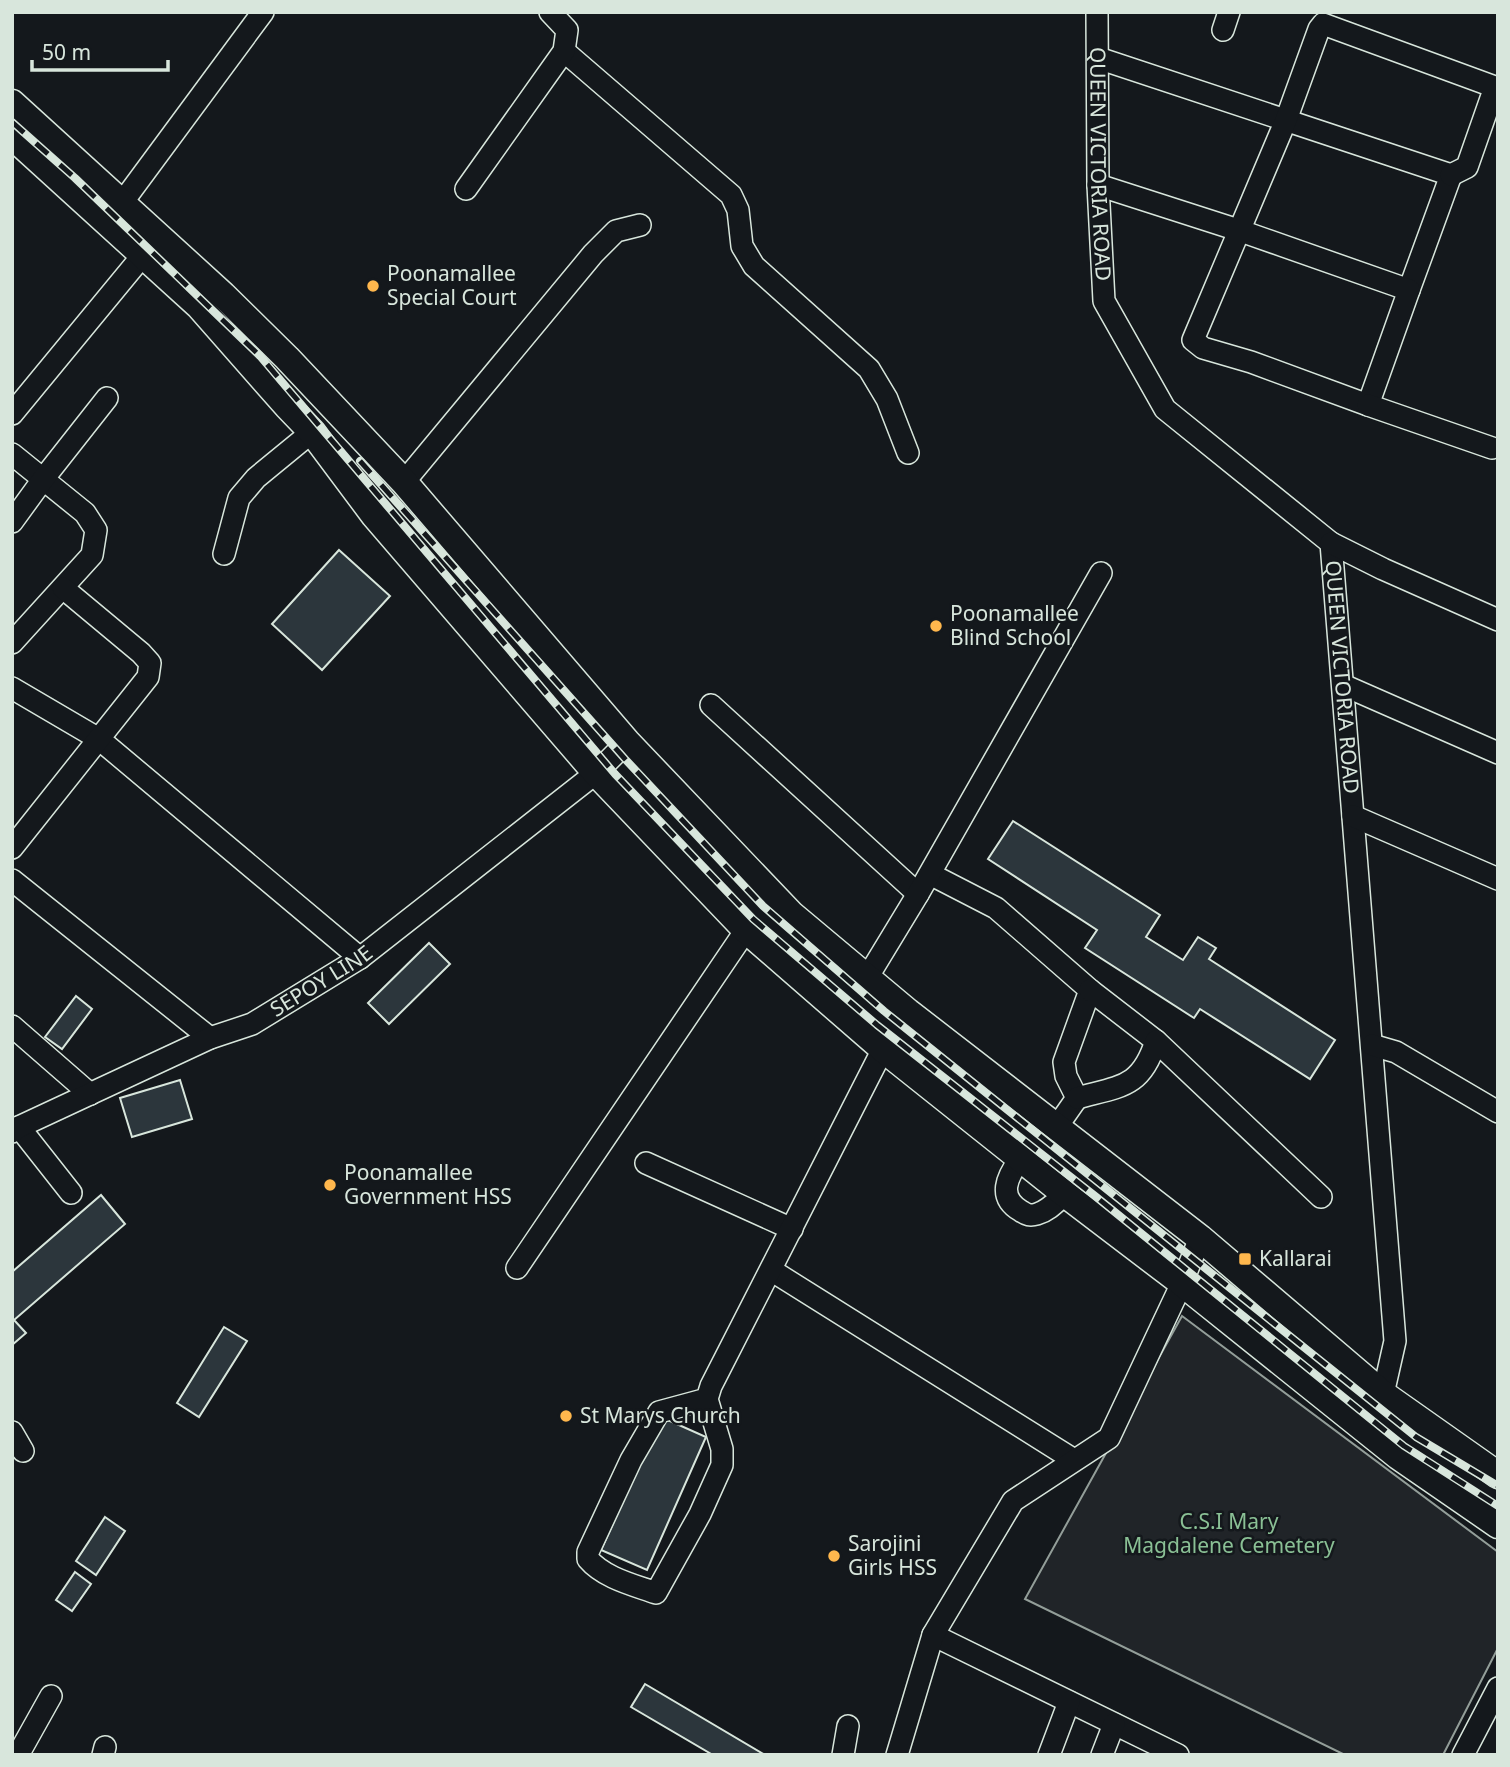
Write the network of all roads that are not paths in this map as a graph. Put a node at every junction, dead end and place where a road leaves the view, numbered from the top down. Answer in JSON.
{"nodes":[{"id":1,"x":262,"y":12,"type":"edge"},
{"id":2,"x":550,"y":12,"type":"edge"},
{"id":3,"x":1097,"y":12,"type":"edge"},
{"id":4,"x":564,"y":51,"type":"junction"},
{"id":5,"x":1098,"y":58,"type":"junction"},
{"id":6,"x":12,"y":103,"type":"edge"},
{"id":7,"x":1286,"y":120,"type":"junction"},
{"id":8,"x":12,"y":136,"type":"edge"},
{"id":9,"x":1451,"y":175,"type":"junction"},
{"id":10,"x":1098,"y":185,"type":"junction"},
{"id":11,"x":467,"y":188,"type":"dead end"},
{"id":12,"x":115,"y":212,"type":"junction"},
{"id":13,"x":640,"y":225,"type":"dead end"},
{"id":14,"x":1238,"y":230,"type":"junction"},
{"id":15,"x":144,"y":255,"type":"junction"},
{"id":16,"x":1409,"y":290,"type":"junction"},
{"id":17,"x":107,"y":398,"type":"dead end"},
{"id":18,"x":1368,"y":405,"type":"junction"},
{"id":19,"x":12,"y":414,"type":"edge"},
{"id":20,"x":312,"y":432,"type":"junction"},
{"id":21,"x":1492,"y":447,"type":"dead end"},
{"id":22,"x":908,"y":453,"type":"dead end"},
{"id":23,"x":12,"y":454,"type":"edge"},
{"id":24,"x":44,"y":478,"type":"junction"},
{"id":25,"x":404,"y":482,"type":"junction"},
{"id":26,"x":12,"y":522,"type":"edge"},
{"id":27,"x":1331,"y":543,"type":"junction"},
{"id":28,"x":224,"y":554,"type":"dead end"},
{"id":29,"x":1101,"y":573,"type":"dead end"},
{"id":30,"x":63,"y":588,"type":"junction"},
{"id":31,"x":1498,"y":620,"type":"edge"},
{"id":32,"x":12,"y":643,"type":"edge"},
{"id":33,"x":1343,"y":685,"type":"junction"},
{"id":34,"x":12,"y":688,"type":"edge"},
{"id":35,"x":711,"y":705,"type":"dead end"},
{"id":36,"x":99,"y":738,"type":"junction"},
{"id":37,"x":627,"y":742,"type":"junction"},
{"id":38,"x":1498,"y":753,"type":"edge"},
{"id":39,"x":596,"y":773,"type":"junction"},
{"id":40,"x":1353,"y":816,"type":"junction"},
{"id":41,"x":12,"y":848,"type":"edge"},
{"id":42,"x":930,"y":874,"type":"junction"},
{"id":43,"x":1498,"y":878,"type":"edge"},
{"id":44,"x":12,"y":880,"type":"edge"},
{"id":45,"x":918,"y":894,"type":"junction"},
{"id":46,"x":746,"y":929,"type":"junction"},
{"id":47,"x":359,"y":958,"type":"junction"},
{"id":48,"x":867,"y":978,"type":"junction"},
{"id":49,"x":1090,"y":990,"type":"junction"},
{"id":50,"x":12,"y":1026,"type":"edge"},
{"id":51,"x":210,"y":1038,"type":"junction"},
{"id":52,"x":1156,"y":1041,"type":"junction"},
{"id":53,"x":1371,"y":1045,"type":"junction"},
{"id":54,"x":883,"y":1049,"type":"junction"},
{"id":55,"x":90,"y":1094,"type":"junction"},
{"id":56,"x":1077,"y":1098,"type":"junction"},
{"id":57,"x":1498,"y":1112,"type":"edge"},
{"id":58,"x":1056,"y":1128,"type":"junction"},
{"id":59,"x":15,"y":1129,"type":"edge"},
{"id":60,"x":1020,"y":1159,"type":"junction"},
{"id":61,"x":646,"y":1163,"type":"dead end"},
{"id":62,"x":71,"y":1193,"type":"dead end"},
{"id":63,"x":1065,"y":1194,"type":"junction"},
{"id":64,"x":1321,"y":1198,"type":"dead end"},
{"id":65,"x":792,"y":1228,"type":"junction"},
{"id":66,"x":1200,"y":1238,"type":"junction"},
{"id":67,"x":517,"y":1268,"type":"dead end"},
{"id":68,"x":771,"y":1270,"type":"junction"},
{"id":69,"x":1182,"y":1283,"type":"junction"},
{"id":70,"x":1383,"y":1394,"type":"junction"},
{"id":71,"x":707,"y":1399,"type":"junction"},
{"id":72,"x":12,"y":1432,"type":"edge"},
{"id":73,"x":23,"y":1451,"type":"dead end"},
{"id":74,"x":1073,"y":1460,"type":"junction"},
{"id":75,"x":1498,"y":1475,"type":"edge"},
{"id":76,"x":1498,"y":1525,"type":"edge"},
{"id":77,"x":933,"y":1636,"type":"junction"},
{"id":78,"x":1498,"y":1688,"type":"edge"},
{"id":79,"x":51,"y":1696,"type":"dead end"},
{"id":80,"x":1069,"y":1702,"type":"junction"},
{"id":81,"x":1114,"y":1724,"type":"junction"},
{"id":82,"x":848,"y":1726,"type":"dead end"},
{"id":83,"x":1177,"y":1754,"type":"edge"},
{"id":84,"x":18,"y":1755,"type":"edge"},
{"id":85,"x":843,"y":1755,"type":"edge"},
{"id":86,"x":897,"y":1755,"type":"edge"},
{"id":87,"x":1049,"y":1755,"type":"edge"},
{"id":88,"x":1102,"y":1755,"type":"edge"},
{"id":89,"x":1462,"y":1755,"type":"edge"}],
"edges":[{"from":1,"to":12,"type":"street"},
{"from":2,"to":4,"type":"street"},
{"from":3,"to":5,"type":"street","name":"QUEEN VICTORIA ROAD"},
{"from":4,"to":11,"type":"street"},
{"from":4,"to":22,"type":"street"},
{"from":5,"to":7,"type":"street"},
{"from":5,"to":10,"type":"street","name":"QUEEN VICTORIA ROAD"},
{"from":6,"to":12,"type":"main road"},
{"from":7,"to":9,"type":"street"},
{"from":7,"to":9,"type":"street"},
{"from":7,"to":14,"type":"street"},
{"from":8,"to":12,"type":"main road"},
{"from":9,"to":16,"type":"street"},
{"from":10,"to":14,"type":"street"},
{"from":10,"to":27,"type":"street","name":"QUEEN VICTORIA ROAD"},
{"from":12,"to":15,"type":"main road"},
{"from":12,"to":25,"type":"main road"},
{"from":13,"to":25,"type":"street"},
{"from":14,"to":16,"type":"street"},
{"from":14,"to":18,"type":"street"},
{"from":15,"to":19,"type":"street"},
{"from":15,"to":20,"type":"main road"},
{"from":16,"to":18,"type":"street"},
{"from":17,"to":24,"type":"street"},
{"from":18,"to":21,"type":"street"},
{"from":20,"to":28,"type":"street"},
{"from":20,"to":39,"type":"main road"},
{"from":23,"to":24,"type":"street"},
{"from":24,"to":26,"type":"street"},
{"from":24,"to":30,"type":"street"},
{"from":25,"to":37,"type":"main road"},
{"from":27,"to":31,"type":"street"},
{"from":27,"to":33,"type":"street","name":"QUEEN VICTORIA ROAD"},
{"from":29,"to":42,"type":"street"},
{"from":30,"to":32,"type":"street"},
{"from":30,"to":36,"type":"street"},
{"from":33,"to":38,"type":"street"},
{"from":33,"to":40,"type":"street","name":"QUEEN VICTORIA ROAD"},
{"from":34,"to":36,"type":"street"},
{"from":35,"to":45,"type":"street"},
{"from":36,"to":41,"type":"street"},
{"from":36,"to":47,"type":"street"},
{"from":37,"to":39,"type":"street","name":"SEPOY LINE"},
{"from":37,"to":48,"type":"main road"},
{"from":39,"to":46,"type":"main road"},
{"from":39,"to":47,"type":"street","name":"SEPOY LINE"},
{"from":40,"to":43,"type":"street"},
{"from":40,"to":53,"type":"street","name":"QUEEN VICTORIA ROAD"},
{"from":42,"to":45,"type":"street"},
{"from":42,"to":49,"type":"street"},
{"from":44,"to":51,"type":"street"},
{"from":45,"to":48,"type":"street"},
{"from":46,"to":54,"type":"main road"},
{"from":46,"to":67,"type":"street"},
{"from":47,"to":51,"type":"street","name":"SEPOY LINE"},
{"from":48,"to":58,"type":"main road"},
{"from":49,"to":52,"type":"street"},
{"from":49,"to":56,"type":"street"},
{"from":50,"to":55,"type":"street"},
{"from":51,"to":55,"type":"street","name":"SEPOY LINE"},
{"from":52,"to":56,"type":"street"},
{"from":52,"to":64,"type":"street"},
{"from":53,"to":57,"type":"street"},
{"from":53,"to":70,"type":"street","name":"QUEEN VICTORIA ROAD"},
{"from":54,"to":60,"type":"main road"},
{"from":54,"to":65,"type":"street"},
{"from":55,"to":59,"type":"street","name":"SEPOY LINE"},
{"from":56,"to":58,"type":"street"},
{"from":58,"to":66,"type":"main road"},
{"from":59,"to":62,"type":"street"},
{"from":60,"to":63,"type":"main road"},
{"from":60,"to":63,"type":"street"},
{"from":61,"to":65,"type":"street"},
{"from":63,"to":69,"type":"main road"},
{"from":65,"to":68,"type":"street"},
{"from":66,"to":69,"type":"street"},
{"from":66,"to":70,"type":"main road"},
{"from":68,"to":71,"type":"street"},
{"from":68,"to":74,"type":"street"},
{"from":69,"to":74,"type":"street"},
{"from":69,"to":76,"type":"main road"},
{"from":70,"to":75,"type":"main road"},
{"from":71,"to":71,"type":"street"},
{"from":72,"to":73,"type":"street"},
{"from":74,"to":77,"type":"street"},
{"from":77,"to":80,"type":"street"},
{"from":77,"to":86,"type":"street"},
{"from":78,"to":89,"type":"street"},
{"from":79,"to":84,"type":"street"},
{"from":80,"to":81,"type":"street"},
{"from":80,"to":87,"type":"street"},
{"from":81,"to":83,"type":"street"},
{"from":81,"to":88,"type":"street"},
{"from":82,"to":85,"type":"street"}]}
